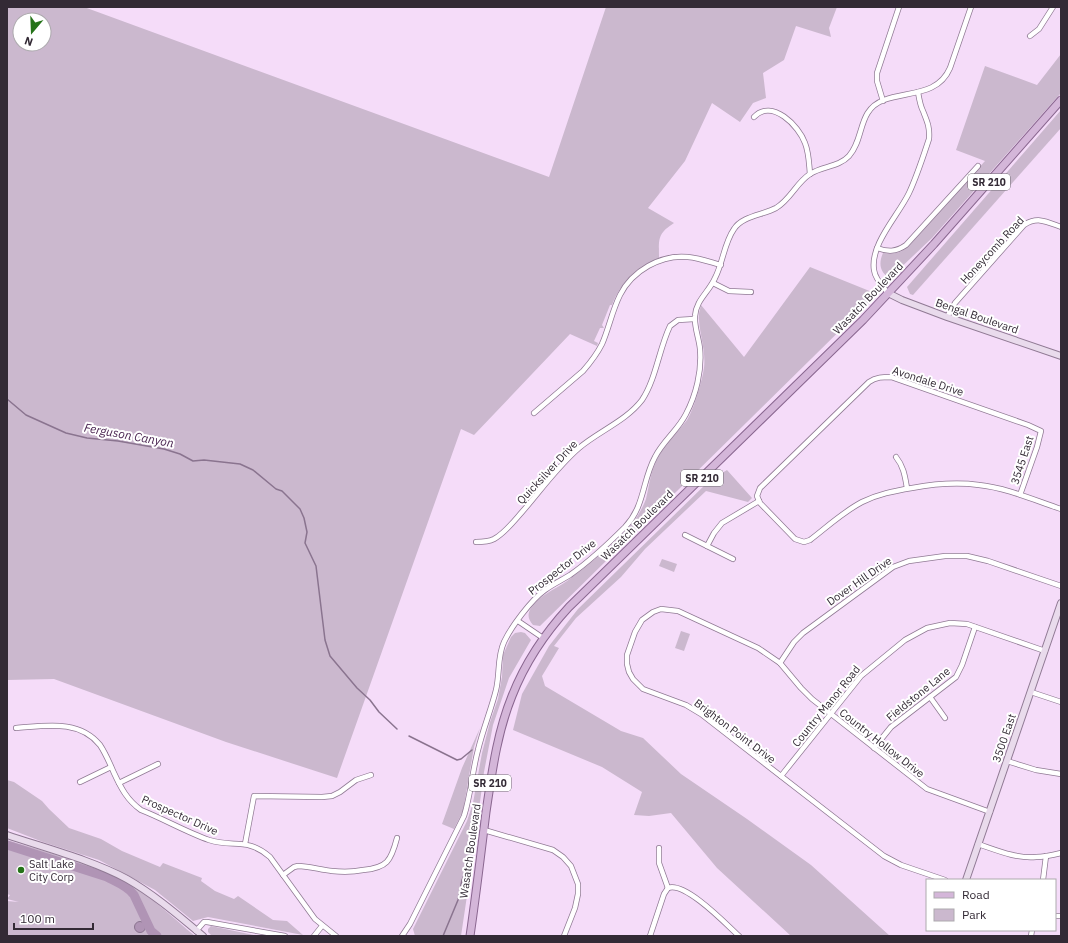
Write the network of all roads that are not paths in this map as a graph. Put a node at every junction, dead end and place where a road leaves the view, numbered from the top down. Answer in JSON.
{"nodes":[{"id":1,"x":900,"y":7,"type":"edge"},
{"id":2,"x":971,"y":7,"type":"edge"},
{"id":3,"x":1052,"y":7,"type":"edge"},
{"id":4,"x":1030,"y":36,"type":"dead end"},
{"id":5,"x":918,"y":92,"type":"junction"},
{"id":6,"x":1061,"y":100,"type":"edge"},
{"id":7,"x":883,"y":101,"type":"junction"},
{"id":8,"x":754,"y":117,"type":"dead end"},
{"id":9,"x":978,"y":166,"type":"dead end"},
{"id":10,"x":810,"y":174,"type":"junction"},
{"id":11,"x":1061,"y":226,"type":"edge"},
{"id":12,"x":877,"y":248,"type":"junction"},
{"id":13,"x":721,"y":265,"type":"junction"},
{"id":14,"x":713,"y":283,"type":"junction"},
{"id":15,"x":751,"y":292,"type":"dead end"},
{"id":16,"x":888,"y":293,"type":"junction"},
{"id":17,"x":947,"y":317,"type":"junction"},
{"id":18,"x":694,"y":319,"type":"junction"},
{"id":19,"x":1061,"y":356,"type":"edge"},
{"id":20,"x":534,"y":413,"type":"dead end"},
{"id":21,"x":1041,"y":431,"type":"joint"},
{"id":22,"x":896,"y":457,"type":"dead end"},
{"id":23,"x":907,"y":488,"type":"junction"},
{"id":24,"x":1020,"y":495,"type":"junction"},
{"id":25,"x":759,"y":501,"type":"junction"},
{"id":26,"x":1061,"y":508,"type":"edge"},
{"id":27,"x":685,"y":535,"type":"dead end"},
{"id":28,"x":476,"y":542,"type":"dead end"},
{"id":29,"x":707,"y":546,"type":"junction"},
{"id":30,"x":733,"y":559,"type":"dead end"},
{"id":31,"x":1061,"y":586,"type":"edge"},
{"id":32,"x":1061,"y":603,"type":"edge"},
{"id":33,"x":518,"y":621,"type":"junction"},
{"id":34,"x":1058,"y":622,"type":"edge"},
{"id":35,"x":975,"y":626,"type":"junction"},
{"id":36,"x":544,"y":638,"type":"junction"},
{"id":37,"x":1045,"y":651,"type":"junction"},
{"id":38,"x":780,"y":663,"type":"junction"},
{"id":39,"x":1031,"y":692,"type":"junction"},
{"id":40,"x":930,"y":697,"type":"junction"},
{"id":41,"x":1061,"y":702,"type":"edge"},
{"id":42,"x":830,"y":714,"type":"junction"},
{"id":43,"x":944,"y":718,"type":"dead end"},
{"id":44,"x":16,"y":728,"type":"dead end"},
{"id":45,"x":874,"y":748,"type":"junction"},
{"id":46,"x":1007,"y":761,"type":"junction"},
{"id":47,"x":158,"y":764,"type":"dead end"},
{"id":48,"x":112,"y":767,"type":"junction"},
{"id":49,"x":1061,"y":774,"type":"edge"},
{"id":50,"x":371,"y":775,"type":"dead end"},
{"id":51,"x":781,"y":776,"type":"junction"},
{"id":52,"x":80,"y":782,"type":"dead end"},
{"id":53,"x":119,"y":783,"type":"junction"},
{"id":54,"x":990,"y":812,"type":"junction"},
{"id":55,"x":484,"y":830,"type":"junction"},
{"id":56,"x":7,"y":835,"type":"edge"},
{"id":57,"x":397,"y":838,"type":"dead end"},
{"id":58,"x":245,"y":844,"type":"junction"},
{"id":59,"x":978,"y":844,"type":"junction"},
{"id":60,"x":659,"y":848,"type":"dead end"},
{"id":61,"x":1061,"y":853,"type":"edge"},
{"id":62,"x":1046,"y":856,"type":"junction"},
{"id":63,"x":283,"y":875,"type":"junction"},
{"id":64,"x":942,"y":879,"type":"edge"},
{"id":65,"x":966,"y":879,"type":"edge"},
{"id":66,"x":1042,"y":879,"type":"edge"},
{"id":67,"x":668,"y":888,"type":"junction"},
{"id":68,"x":472,"y":918,"type":"junction"},
{"id":69,"x":322,"y":926,"type":"junction"},
{"id":70,"x":196,"y":930,"type":"junction"},
{"id":71,"x":203,"y":936,"type":"edge"},
{"id":72,"x":285,"y":936,"type":"edge"},
{"id":73,"x":314,"y":936,"type":"edge"},
{"id":74,"x":336,"y":936,"type":"edge"},
{"id":75,"x":402,"y":936,"type":"edge"},
{"id":76,"x":465,"y":936,"type":"edge"},
{"id":77,"x":470,"y":936,"type":"edge"},
{"id":78,"x":564,"y":936,"type":"edge"},
{"id":79,"x":650,"y":936,"type":"edge"},
{"id":80,"x":739,"y":936,"type":"edge"}],
"edges":[{"from":1,"to":7,"type":"street"},
{"from":2,"to":5,"type":"street","name":"Prospector Drive"},
{"from":3,"to":4,"type":"street"},
{"from":5,"to":7,"type":"street","name":"Prospector Drive"},
{"from":5,"to":12,"type":"street"},
{"from":6,"to":16,"type":"main road","name":"Wasatch Boulevard","number":"SR 210"},
{"from":7,"to":10,"type":"street","name":"Prospector Drive"},
{"from":8,"to":10,"type":"street"},
{"from":9,"to":12,"type":"street"},
{"from":10,"to":13,"type":"street","name":"Prospector Drive"},
{"from":11,"to":17,"type":"street","name":"Honeycomb Road"},
{"from":12,"to":16,"type":"street"},
{"from":13,"to":14,"type":"street","name":"Prospector Drive"},
{"from":13,"to":20,"type":"street"},
{"from":14,"to":15,"type":"street"},
{"from":14,"to":18,"type":"street","name":"Prospector Drive"},
{"from":16,"to":17,"type":"main road","name":"Bengal Boulevard"},
{"from":16,"to":36,"type":"main road","name":"Wasatch Boulevard","number":"SR 210"},
{"from":17,"to":19,"type":"main road","name":"Bengal Boulevard"},
{"from":18,"to":28,"type":"street","name":"Quicksilver Drive"},
{"from":18,"to":33,"type":"street","name":"Prospector Drive"},
{"from":21,"to":24,"type":"street","name":"3545 East"},
{"from":21,"to":25,"type":"street","name":"Avondale Drive"},
{"from":22,"to":23,"type":"street"},
{"from":23,"to":24,"type":"street"},
{"from":23,"to":25,"type":"street"},
{"from":24,"to":26,"type":"street"},
{"from":25,"to":29,"type":"street"},
{"from":27,"to":29,"type":"street"},
{"from":29,"to":30,"type":"street"},
{"from":31,"to":38,"type":"street","name":"Dover Hill Drive"},
{"from":32,"to":34,"type":"main road","name":"3500 East"},
{"from":33,"to":36,"type":"street"},
{"from":33,"to":75,"type":"street","name":"Prospector Drive"},
{"from":34,"to":37,"type":"main road","name":"3500 East"},
{"from":35,"to":37,"type":"street","name":"Country Manor Road"},
{"from":35,"to":40,"type":"street","name":"Fieldstone Lane"},
{"from":35,"to":42,"type":"street","name":"Country Manor Road"},
{"from":36,"to":55,"type":"main road","name":"Wasatch Boulevard","number":"SR 210"},
{"from":37,"to":39,"type":"main road","name":"3500 East"},
{"from":38,"to":42,"type":"street","name":"Country Hollow Drive"},
{"from":38,"to":51,"type":"street","name":"Brighton Point Drive"},
{"from":39,"to":41,"type":"street"},
{"from":39,"to":46,"type":"main road","name":"3500 East"},
{"from":40,"to":43,"type":"street"},
{"from":40,"to":45,"type":"street","name":"Fieldstone Lane"},
{"from":42,"to":45,"type":"street","name":"Country Hollow Drive"},
{"from":42,"to":51,"type":"street","name":"Country Manor Road"},
{"from":44,"to":48,"type":"street","name":"Prospector Drive"},
{"from":45,"to":54,"type":"street","name":"Country Hollow Drive"},
{"from":46,"to":49,"type":"street"},
{"from":46,"to":54,"type":"main road","name":"3500 East"},
{"from":47,"to":53,"type":"street"},
{"from":48,"to":52,"type":"street"},
{"from":48,"to":53,"type":"street","name":"Prospector Drive"},
{"from":50,"to":58,"type":"street"},
{"from":51,"to":64,"type":"street","name":"Brighton Point Drive"},
{"from":53,"to":58,"type":"street","name":"Prospector Drive"},
{"from":54,"to":59,"type":"main road","name":"3500 East"},
{"from":55,"to":68,"type":"main road","name":"Wasatch Boulevard","number":"SR 210"},
{"from":55,"to":78,"type":"street"},
{"from":56,"to":70,"type":"main road"},
{"from":57,"to":63,"type":"street"},
{"from":58,"to":63,"type":"street","name":"Prospector Drive"},
{"from":59,"to":62,"type":"street"},
{"from":59,"to":65,"type":"main road","name":"3500 East"},
{"from":60,"to":67,"type":"street"},
{"from":61,"to":62,"type":"street"},
{"from":62,"to":66,"type":"street"},
{"from":63,"to":69,"type":"street","name":"Prospector Drive"},
{"from":67,"to":79,"type":"street"},
{"from":67,"to":80,"type":"street"},
{"from":68,"to":76,"type":"main road"},
{"from":68,"to":77,"type":"main road","name":"Wasatch Boulevard","number":"SR 210"},
{"from":69,"to":73,"type":"street"},
{"from":69,"to":74,"type":"street","name":"Prospector Drive"},
{"from":70,"to":71,"type":"main road"},
{"from":70,"to":72,"type":"street"}]}
